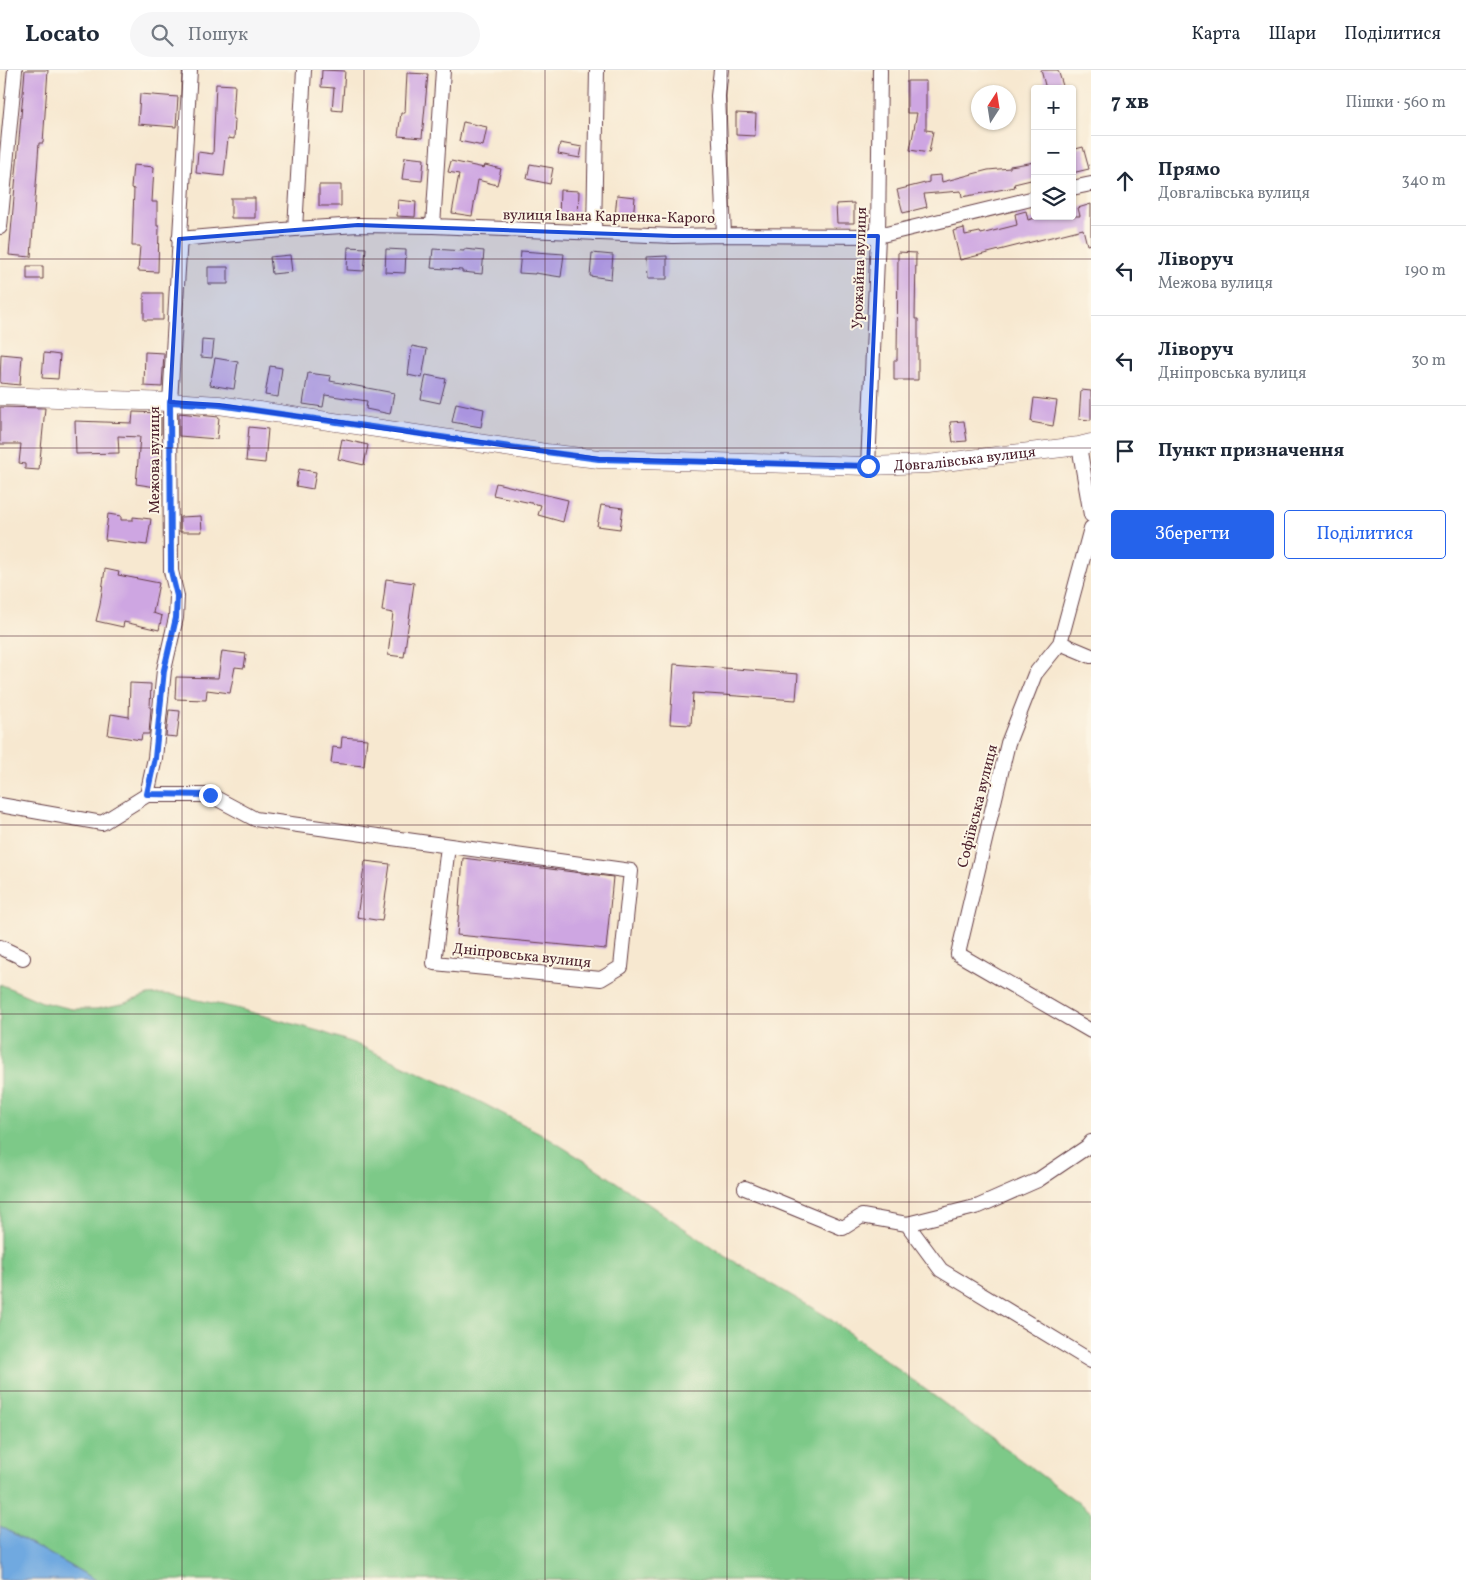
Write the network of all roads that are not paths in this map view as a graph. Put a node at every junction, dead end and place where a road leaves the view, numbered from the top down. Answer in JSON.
{"nodes":[{"id":1,"x":15,"y":70,"type":"edge"},
{"id":2,"x":190,"y":70,"type":"edge"},
{"id":3,"x":304,"y":70,"type":"edge"},
{"id":4,"x":443,"y":70,"type":"edge"},
{"id":5,"x":597,"y":70,"type":"edge"},
{"id":6,"x":721,"y":70,"type":"edge"},
{"id":7,"x":880,"y":70,"type":"edge"},
{"id":8,"x":1091,"y":184,"type":"edge"},
{"id":9,"x":1076,"y":187,"type":"edge"},
{"id":10,"x":1031,"y":199,"type":"edge"},
{"id":11,"x":433,"y":226,"type":"junction"},
{"id":12,"x":0,"y":227,"type":"edge"},
{"id":13,"x":295,"y":229,"type":"junction"},
{"id":14,"x":594,"y":233,"type":"junction"},
{"id":15,"x":724,"y":235,"type":"junction"},
{"id":16,"x":878,"y":236,"type":"junction"},
{"id":17,"x":179,"y":239,"type":"junction"},
{"id":18,"x":0,"y":396,"type":"edge"},
{"id":19,"x":170,"y":402,"type":"junction"},
{"id":20,"x":1085,"y":444,"type":"edge"},
{"id":21,"x":868,"y":466,"type":"junction"},
{"id":22,"x":1091,"y":515,"type":"edge"},
{"id":23,"x":1091,"y":528,"type":"edge"},
{"id":24,"x":1088,"y":549,"type":"edge"},
{"id":25,"x":1060,"y":643,"type":"junction"},
{"id":26,"x":1091,"y":656,"type":"edge"},
{"id":27,"x":147,"y":794,"type":"junction"},
{"id":28,"x":0,"y":805,"type":"edge"},
{"id":29,"x":448,"y":846,"type":"junction"},
{"id":30,"x":0,"y":947,"type":"edge"},
{"id":31,"x":23,"y":958,"type":"dead end"},
{"id":32,"x":1091,"y":1031,"type":"edge"},
{"id":33,"x":1091,"y":1142,"type":"edge"},
{"id":34,"x":745,"y":1188,"type":"dead end"},
{"id":35,"x":907,"y":1224,"type":"junction"},
{"id":36,"x":1091,"y":1360,"type":"edge"}],
"edges":[{"from":1,"to":12,"type":"street"},
{"from":2,"to":17,"type":"street","name":"Межова вулиця"},
{"from":3,"to":13,"type":"street"},
{"from":4,"to":11,"type":"street"},
{"from":5,"to":14,"type":"street"},
{"from":6,"to":15,"type":"street"},
{"from":7,"to":16,"type":"street","name":"Урожайна вулиця"},
{"from":8,"to":9,"type":"street"},
{"from":10,"to":16,"type":"street","name":"вулиця Івана Карпенка-Карого"},
{"from":11,"to":13,"type":"street","name":"вулиця Івана Карпенка-Карого"},
{"from":11,"to":14,"type":"street","name":"вулиця Івана Карпенка-Карого"},
{"from":13,"to":17,"type":"street","name":"вулиця Івана Карпенка-Карого"},
{"from":14,"to":15,"type":"street","name":"вулиця Івана Карпенка-Карого"},
{"from":15,"to":16,"type":"street","name":"вулиця Івана Карпенка-Карого"},
{"from":16,"to":21,"type":"street","name":"Урожайна вулиця"},
{"from":17,"to":19,"type":"street","name":"Межова вулиця"},
{"from":18,"to":19,"type":"street","name":"Довгалівська вулиця"},
{"from":19,"to":21,"type":"street","name":"Довгалівська вулиця"},
{"from":19,"to":27,"type":"street","name":"Межова вулиця"},
{"from":20,"to":21,"type":"street","name":"Довгалівська вулиця"},
{"from":20,"to":22,"type":"street"},
{"from":23,"to":24,"type":"street","name":"Софіївська вулиця"},
{"from":24,"to":25,"type":"street","name":"Софіївська вулиця"},
{"from":25,"to":26,"type":"street"},
{"from":25,"to":32,"type":"street","name":"Софіївська вулиця"},
{"from":27,"to":28,"type":"street"},
{"from":27,"to":29,"type":"street","name":"Дніпровська вулиця"},
{"from":29,"to":29,"type":"street","name":"Дніпровська вулиця"},
{"from":30,"to":31,"type":"street"},
{"from":33,"to":35,"type":"street"},
{"from":34,"to":35,"type":"street"},
{"from":35,"to":36,"type":"street"}]}
